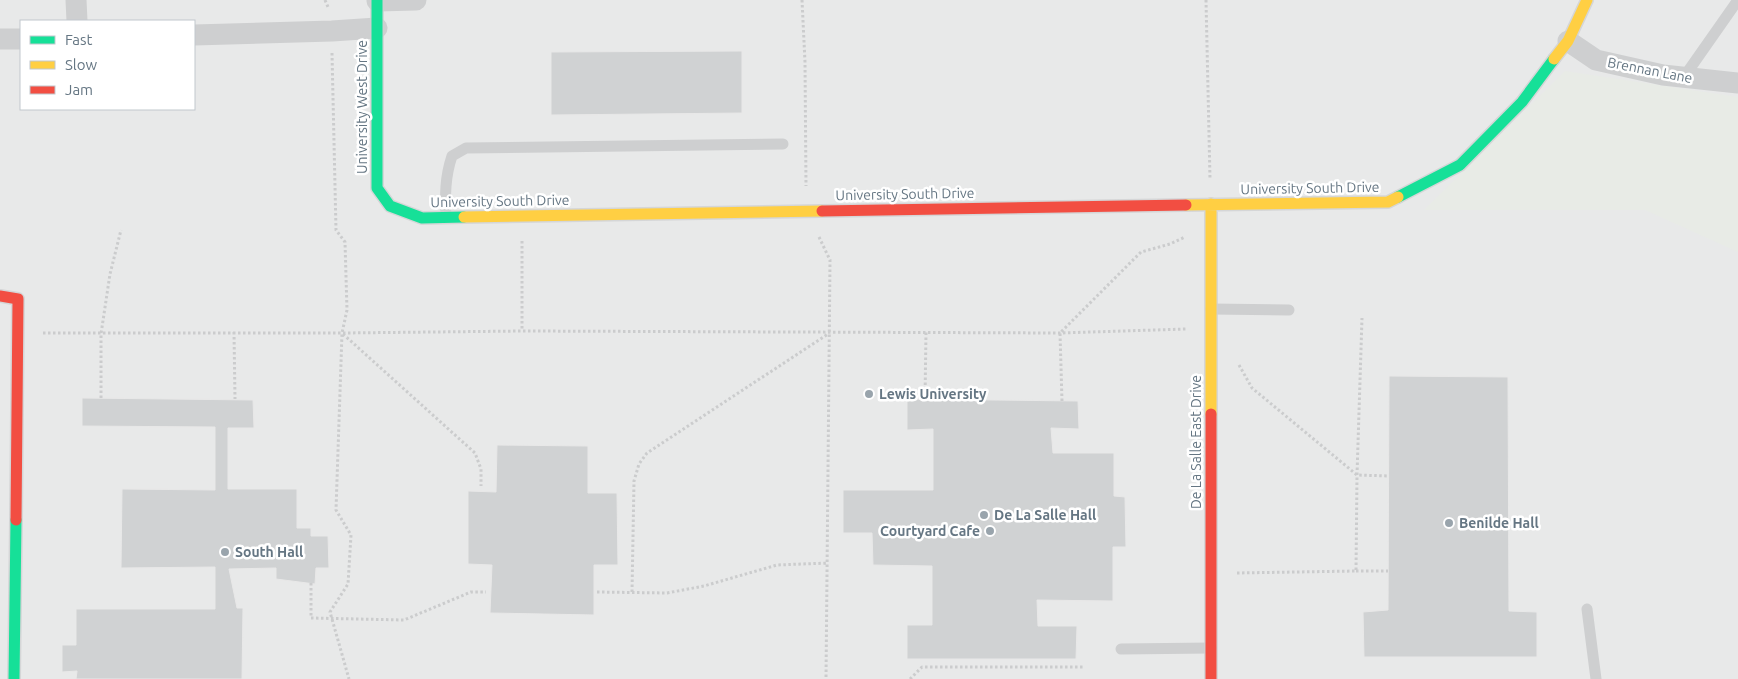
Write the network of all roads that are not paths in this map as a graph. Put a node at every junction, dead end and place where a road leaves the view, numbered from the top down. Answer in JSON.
{"nodes":[{"id":1,"x":76,"y":0,"type":"edge"},
{"id":2,"x":377,"y":0,"type":"edge"},
{"id":3,"x":416,"y":0,"type":"edge"},
{"id":4,"x":1587,"y":0,"type":"edge"},
{"id":5,"x":1738,"y":0,"type":"edge"},
{"id":6,"x":77,"y":20,"type":"edge"},
{"id":7,"x":377,"y":28,"type":"junction"},
{"id":8,"x":195,"y":34,"type":"edge"},
{"id":9,"x":0,"y":39,"type":"edge"},
{"id":10,"x":20,"y":39,"type":"edge"},
{"id":11,"x":1568,"y":41,"type":"junction"},
{"id":12,"x":1684,"y":77,"type":"junction"},
{"id":13,"x":1738,"y":83,"type":"edge"},
{"id":14,"x":783,"y":144,"type":"dead end"},
{"id":15,"x":1211,"y":204,"type":"junction"},
{"id":16,"x":446,"y":217,"type":"junction"},
{"id":17,"x":422,"y":218,"type":"joint"},
{"id":18,"x":0,"y":296,"type":"edge"},
{"id":19,"x":1211,"y":309,"type":"junction"},
{"id":20,"x":1289,"y":310,"type":"dead end"},
{"id":21,"x":1587,"y":609,"type":"dead end"},
{"id":22,"x":1211,"y":648,"type":"junction"},
{"id":23,"x":1120,"y":649,"type":"dead end"},
{"id":24,"x":14,"y":679,"type":"edge"},
{"id":25,"x":1211,"y":679,"type":"edge"},
{"id":26,"x":1596,"y":679,"type":"edge"}],
"edges":[{"from":1,"to":6,"type":"street"},
{"from":2,"to":3,"type":"street"},
{"from":2,"to":7,"type":"street","name":"University West Drive"},
{"from":4,"to":11,"type":"street"},
{"from":5,"to":12,"type":"lane"},
{"from":7,"to":8,"type":"street"},
{"from":7,"to":17,"type":"street","name":"University West Drive"},
{"from":9,"to":10,"type":"street"},
{"from":11,"to":12,"type":"street","name":"Brennan Lane"},
{"from":11,"to":15,"type":"street","name":"University South Drive"},
{"from":12,"to":13,"type":"street","name":"Brennan Lane"},
{"from":14,"to":16,"type":"lane"},
{"from":15,"to":16,"type":"street","name":"University South Drive"},
{"from":15,"to":19,"type":"street","name":"De La Salle East Drive"},
{"from":16,"to":17,"type":"street","name":"University South Drive"},
{"from":18,"to":24,"type":"street"},
{"from":19,"to":20,"type":"lane"},
{"from":19,"to":22,"type":"street","name":"De La Salle East Drive"},
{"from":21,"to":26,"type":"lane"},
{"from":22,"to":23,"type":"lane"},
{"from":22,"to":25,"type":"street","name":"De La Salle East Drive"}]}
